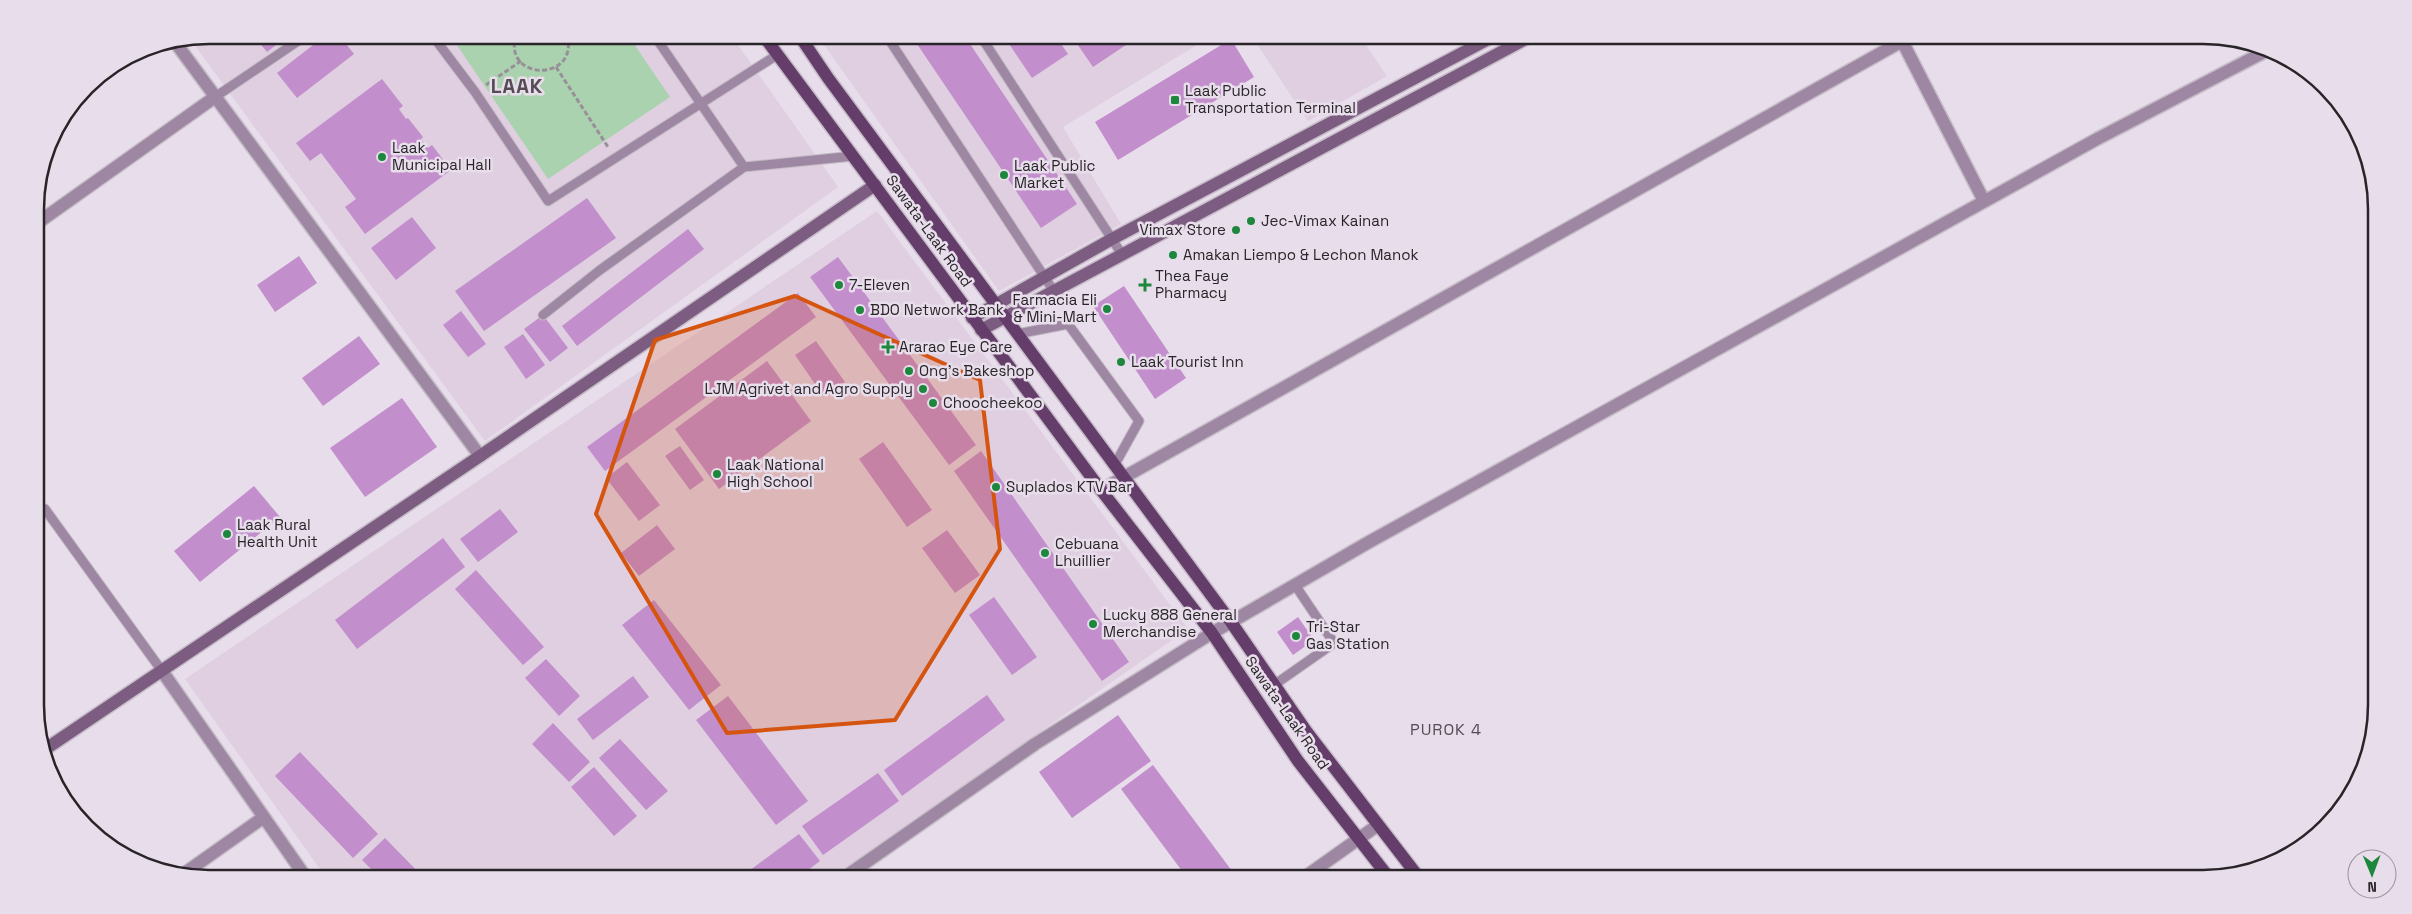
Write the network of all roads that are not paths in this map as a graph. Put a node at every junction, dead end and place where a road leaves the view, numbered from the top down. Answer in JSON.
{"nodes":[{"id":1,"x":294,"y":44,"type":"edge"},
{"id":2,"x":439,"y":44,"type":"edge"},
{"id":3,"x":660,"y":44,"type":"edge"},
{"id":4,"x":769,"y":44,"type":"edge"},
{"id":5,"x":806,"y":44,"type":"edge"},
{"id":6,"x":892,"y":44,"type":"edge"},
{"id":7,"x":986,"y":44,"type":"edge"},
{"id":8,"x":1479,"y":44,"type":"edge"},
{"id":9,"x":1516,"y":44,"type":"edge"},
{"id":10,"x":1893,"y":44,"type":"edge"},
{"id":11,"x":1908,"y":44,"type":"edge"},
{"id":12,"x":178,"y":47,"type":"edge"},
{"id":13,"x":2260,"y":54,"type":"edge"},
{"id":14,"x":777,"y":55,"type":"junction"},
{"id":15,"x":215,"y":97,"type":"junction"},
{"id":16,"x":700,"y":104,"type":"junction"},
{"id":17,"x":854,"y":156,"type":"junction"},
{"id":18,"x":744,"y":167,"type":"junction"},
{"id":19,"x":875,"y":185,"type":"junction"},
{"id":20,"x":1984,"y":201,"type":"junction"},
{"id":21,"x":44,"y":218,"type":"edge"},
{"id":22,"x":1112,"y":239,"type":"junction"},
{"id":23,"x":1121,"y":253,"type":"junction"},
{"id":24,"x":1044,"y":276,"type":"junction"},
{"id":25,"x":1053,"y":290,"type":"junction"},
{"id":26,"x":995,"y":304,"type":"junction"},
{"id":27,"x":543,"y":315,"type":"dead end"},
{"id":28,"x":1005,"y":317,"type":"junction"},
{"id":29,"x":972,"y":318,"type":"junction"},
{"id":30,"x":981,"y":330,"type":"junction"},
{"id":31,"x":1017,"y":334,"type":"junction"},
{"id":32,"x":480,"y":456,"type":"junction"},
{"id":33,"x":1114,"y":466,"type":"junction"},
{"id":34,"x":1123,"y":478,"type":"junction"},
{"id":35,"x":1101,"y":490,"type":"junction"},
{"id":36,"x":45,"y":509,"type":"dead end"},
{"id":37,"x":1295,"y":585,"type":"junction"},
{"id":38,"x":1231,"y":622,"type":"junction"},
{"id":39,"x":1212,"y":633,"type":"junction"},
{"id":40,"x":162,"y":671,"type":"junction"},
{"id":41,"x":1274,"y":685,"type":"junction"},
{"id":42,"x":50,"y":746,"type":"edge"},
{"id":43,"x":264,"y":818,"type":"junction"},
{"id":44,"x":1378,"y":825,"type":"junction"},
{"id":45,"x":1359,"y":839,"type":"junction"},
{"id":46,"x":189,"y":869,"type":"edge"},
{"id":47,"x":301,"y":870,"type":"edge"},
{"id":48,"x":855,"y":870,"type":"edge"},
{"id":49,"x":1315,"y":870,"type":"edge"},
{"id":50,"x":1383,"y":870,"type":"edge"},
{"id":51,"x":1413,"y":870,"type":"edge"}],
"edges":[{"from":1,"to":15,"type":"lane"},
{"from":2,"to":16,"type":"lane"},
{"from":3,"to":16,"type":"lane"},
{"from":4,"to":14,"type":"main road","name":"Sawata-Laak Road"},
{"from":5,"to":26,"type":"main road","name":"Sawata-Laak Road"},
{"from":6,"to":24,"type":"lane"},
{"from":7,"to":22,"type":"lane"},
{"from":8,"to":22,"type":"street"},
{"from":9,"to":23,"type":"street"},
{"from":10,"to":34,"type":"street"},
{"from":11,"to":20,"type":"street"},
{"from":12,"to":15,"type":"street"},
{"from":13,"to":20,"type":"street"},
{"from":14,"to":16,"type":"lane"},
{"from":14,"to":17,"type":"main road","name":"Sawata-Laak Road"},
{"from":15,"to":21,"type":"street"},
{"from":15,"to":32,"type":"street"},
{"from":16,"to":18,"type":"lane"},
{"from":17,"to":18,"type":"lane"},
{"from":17,"to":19,"type":"main road","name":"Sawata-Laak Road"},
{"from":18,"to":27,"type":"lane"},
{"from":19,"to":29,"type":"main road","name":"Sawata-Laak Road"},
{"from":19,"to":32,"type":"street"},
{"from":20,"to":37,"type":"street"},
{"from":22,"to":23,"type":"lane"},
{"from":22,"to":24,"type":"street"},
{"from":23,"to":25,"type":"street"},
{"from":24,"to":25,"type":"lane"},
{"from":24,"to":26,"type":"street"},
{"from":25,"to":28,"type":"street"},
{"from":26,"to":28,"type":"main road","name":"Sawata-Laak Road"},
{"from":26,"to":29,"type":"street"},
{"from":28,"to":30,"type":"street"},
{"from":28,"to":31,"type":"main road","name":"Sawata-Laak Road"},
{"from":29,"to":30,"type":"main road","name":"Sawata-Laak Road"},
{"from":30,"to":35,"type":"main road","name":"Sawata-Laak Road"},
{"from":31,"to":33,"type":"main road","name":"Sawata-Laak Road"},
{"from":31,"to":33,"type":"lane"},
{"from":32,"to":40,"type":"street"},
{"from":33,"to":34,"type":"main road","name":"Sawata-Laak Road"},
{"from":34,"to":35,"type":"street"},
{"from":34,"to":38,"type":"main road","name":"Sawata-Laak Road"},
{"from":35,"to":39,"type":"main road","name":"Sawata-Laak Road"},
{"from":36,"to":40,"type":"lane"},
{"from":37,"to":38,"type":"street"},
{"from":37,"to":41,"type":"lane"},
{"from":38,"to":39,"type":"street"},
{"from":38,"to":41,"type":"main road","name":"Sawata-Laak Road"},
{"from":39,"to":45,"type":"main road","name":"Sawata-Laak Road"},
{"from":39,"to":48,"type":"street"},
{"from":40,"to":42,"type":"street"},
{"from":40,"to":43,"type":"street"},
{"from":41,"to":44,"type":"main road","name":"Sawata-Laak Road"},
{"from":43,"to":46,"type":"street"},
{"from":43,"to":47,"type":"street"},
{"from":44,"to":45,"type":"street"},
{"from":44,"to":51,"type":"main road","name":"Sawata-Laak Road"},
{"from":45,"to":49,"type":"street"},
{"from":45,"to":50,"type":"main road","name":"Sawata-Laak Road"}]}
